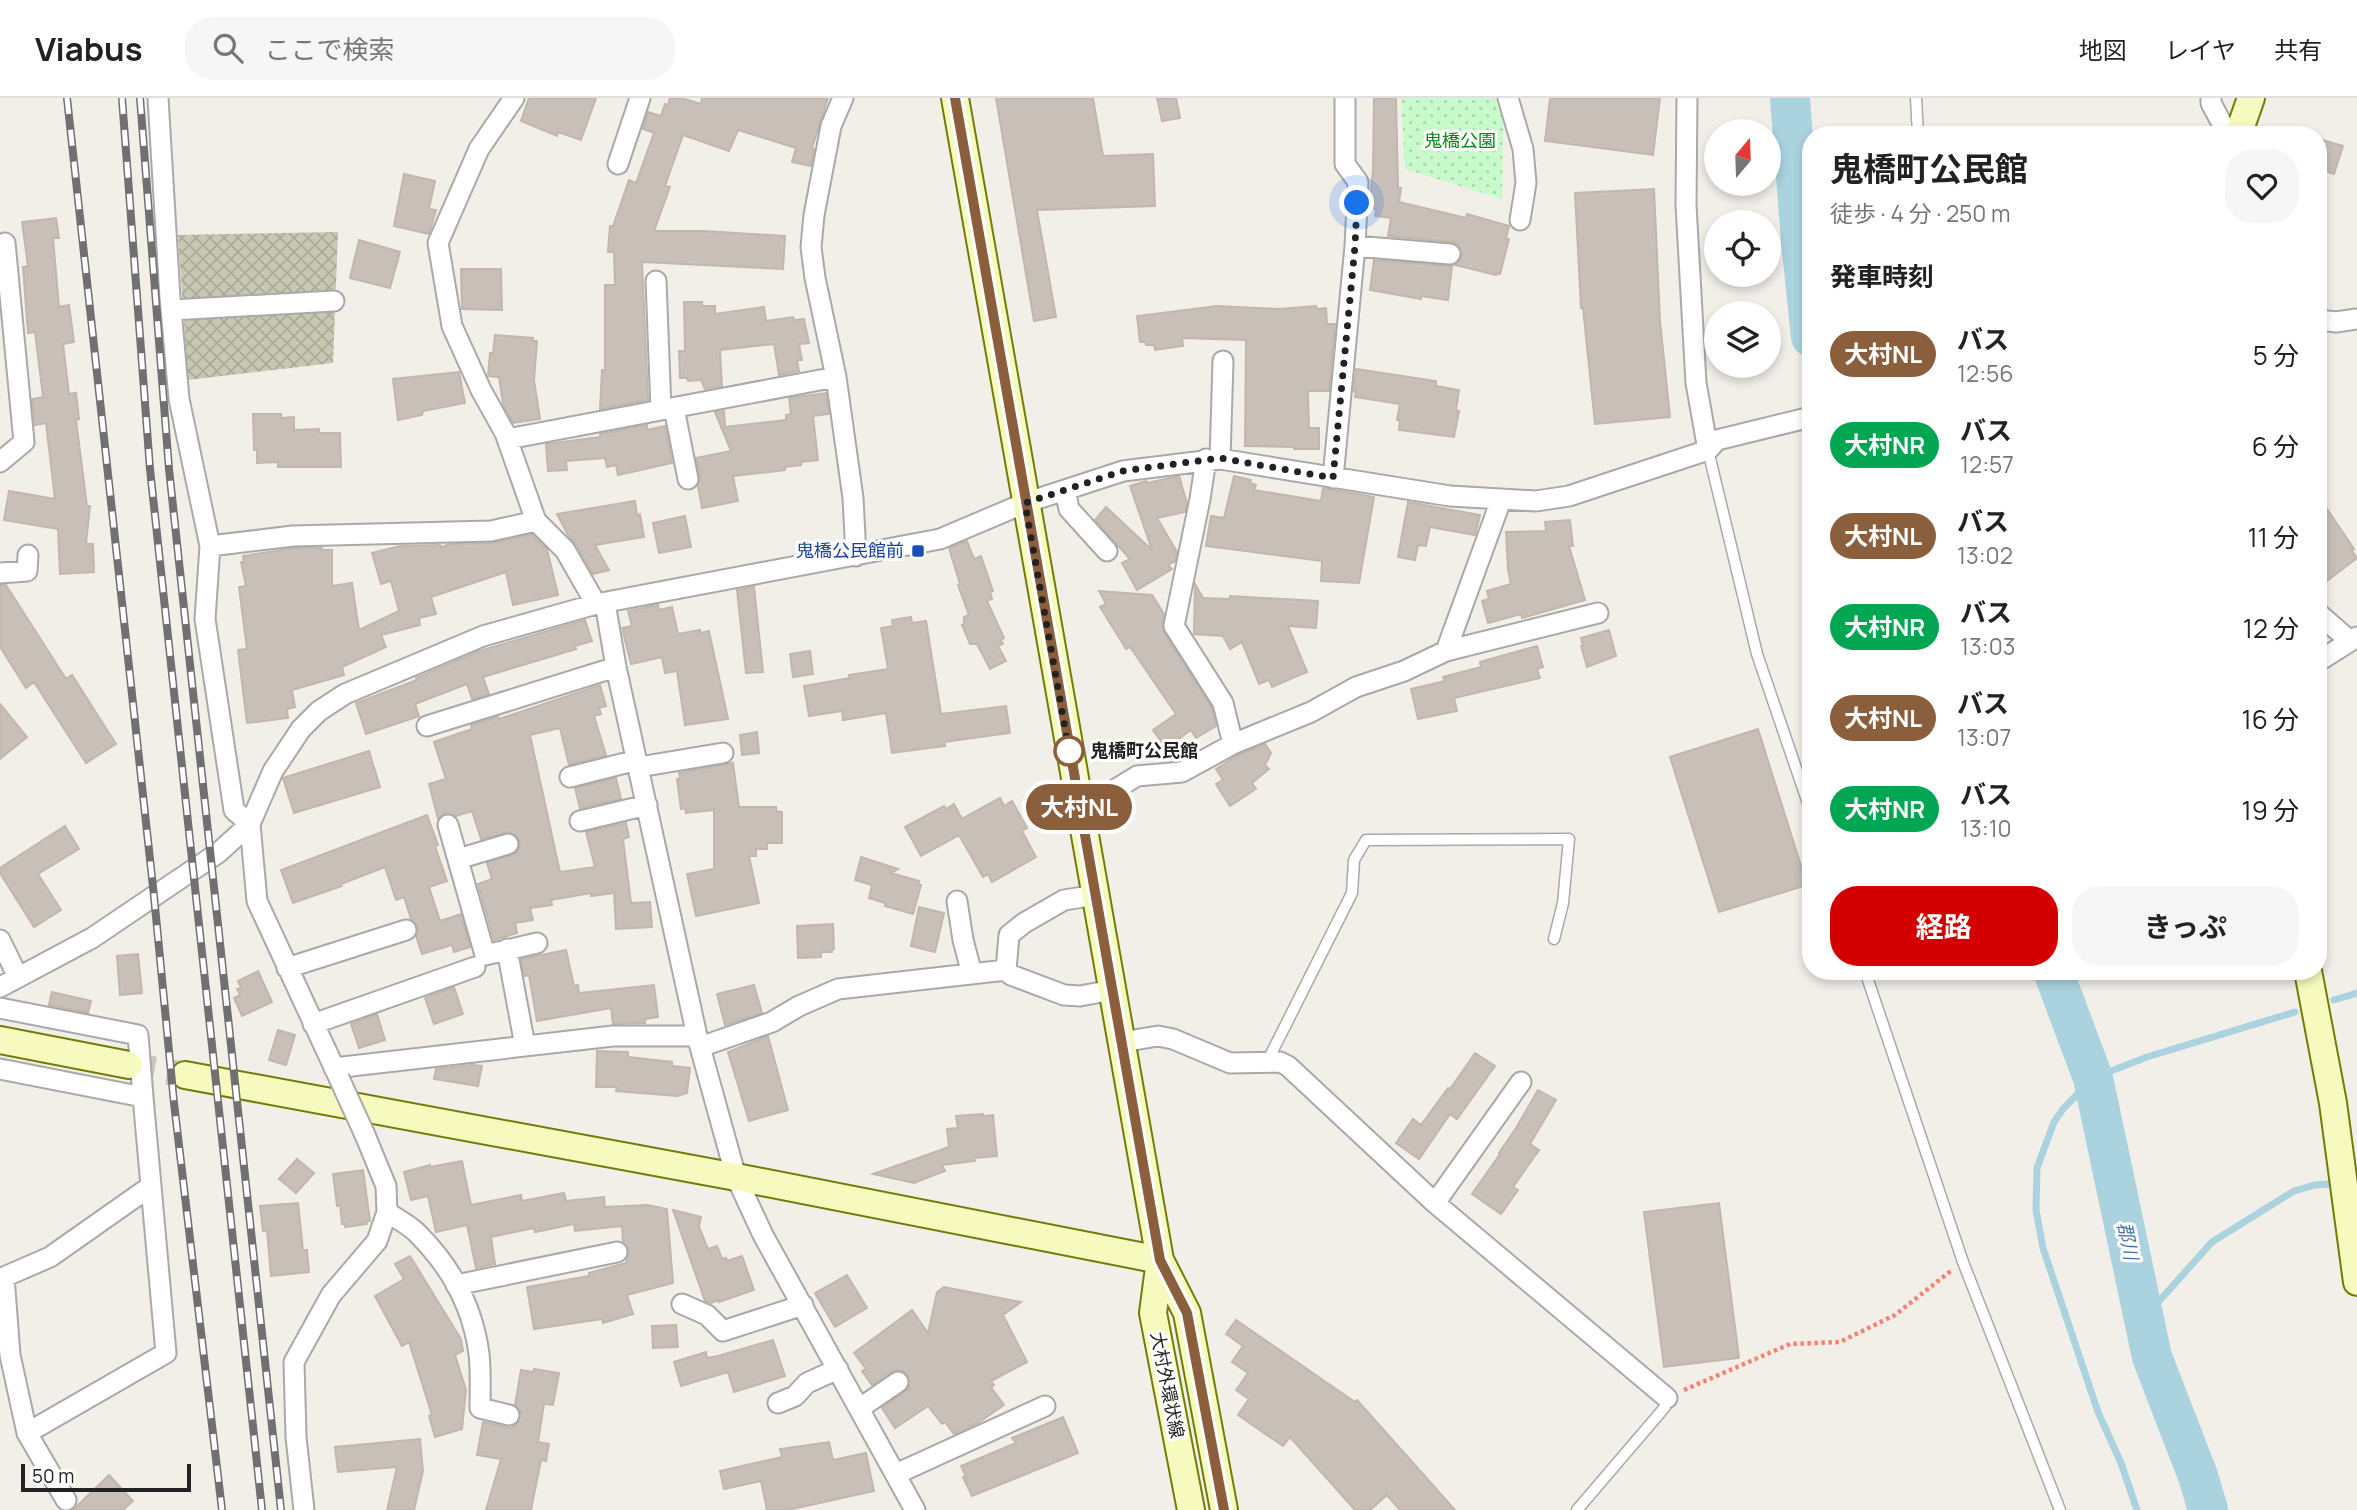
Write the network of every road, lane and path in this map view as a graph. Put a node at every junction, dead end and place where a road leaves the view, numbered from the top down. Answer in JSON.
{"nodes":[{"id":1,"x":158,"y":98,"type":"edge"},
{"id":2,"x":514,"y":98,"type":"edge"},
{"id":3,"x":640,"y":98,"type":"edge"},
{"id":4,"x":843,"y":98,"type":"edge"},
{"id":5,"x":955,"y":98,"type":"edge"},
{"id":6,"x":1345,"y":98,"type":"edge"},
{"id":7,"x":1508,"y":98,"type":"edge"},
{"id":8,"x":1687,"y":98,"type":"edge"},
{"id":9,"x":1916,"y":98,"type":"edge"},
{"id":10,"x":2211,"y":98,"type":"edge"},
{"id":11,"x":2251,"y":98,"type":"edge"},
{"id":12,"x":1918,"y":126,"type":"edge"},
{"id":13,"x":2223,"y":126,"type":"edge"},
{"id":14,"x":2241,"y":126,"type":"edge"},
{"id":15,"x":618,"y":164,"type":"dead end"},
{"id":16,"x":1520,"y":220,"type":"dead end"},
{"id":17,"x":5,"y":243,"type":"dead end"},
{"id":18,"x":1355,"y":246,"type":"junction"},
{"id":19,"x":1450,"y":254,"type":"dead end"},
{"id":20,"x":656,"y":281,"type":"dead end"},
{"id":21,"x":334,"y":301,"type":"dead end"},
{"id":22,"x":171,"y":310,"type":"junction"},
{"id":23,"x":2357,"y":319,"type":"edge"},
{"id":24,"x":2327,"y":321,"type":"edge"},
{"id":25,"x":1223,"y":362,"type":"dead end"},
{"id":26,"x":835,"y":377,"type":"junction"},
{"id":27,"x":667,"y":409,"type":"junction"},
{"id":28,"x":1802,"y":420,"type":"edge"},
{"id":29,"x":508,"y":439,"type":"dead end"},
{"id":30,"x":1712,"y":445,"type":"junction"},
{"id":31,"x":1213,"y":459,"type":"junction"},
{"id":32,"x":0,"y":462,"type":"edge"},
{"id":33,"x":1333,"y":478,"type":"junction"},
{"id":34,"x":688,"y":479,"type":"dead end"},
{"id":35,"x":1065,"y":490,"type":"junction"},
{"id":36,"x":1501,"y":500,"type":"junction"},
{"id":37,"x":1025,"y":503,"type":"junction"},
{"id":38,"x":536,"y":521,"type":"junction"},
{"id":39,"x":210,"y":546,"type":"junction"},
{"id":40,"x":1107,"y":551,"type":"dead end"},
{"id":41,"x":27,"y":555,"type":"dead end"},
{"id":42,"x":856,"y":556,"type":"junction"},
{"id":43,"x":0,"y":573,"type":"edge"},
{"id":44,"x":601,"y":604,"type":"junction"},
{"id":45,"x":1598,"y":613,"type":"dead end"},
{"id":46,"x":2327,"y":620,"type":"edge"},
{"id":47,"x":2354,"y":639,"type":"edge"},
{"id":48,"x":1446,"y":651,"type":"junction"},
{"id":49,"x":2327,"y":656,"type":"edge"},
{"id":50,"x":616,"y":667,"type":"junction"},
{"id":51,"x":428,"y":726,"type":"dead end"},
{"id":52,"x":1233,"y":744,"type":"junction"},
{"id":53,"x":723,"y":753,"type":"dead end"},
{"id":54,"x":638,"y":764,"type":"junction"},
{"id":55,"x":570,"y":776,"type":"dead end"},
{"id":56,"x":1802,"y":786,"type":"edge"},
{"id":57,"x":1077,"y":797,"type":"junction"},
{"id":58,"x":647,"y":805,"type":"junction"},
{"id":59,"x":580,"y":821,"type":"dead end"},
{"id":60,"x":250,"y":824,"type":"junction"},
{"id":61,"x":448,"y":825,"type":"dead end"},
{"id":62,"x":508,"y":844,"type":"dead end"},
{"id":63,"x":458,"y":859,"type":"junction"},
{"id":64,"x":1096,"y":895,"type":"junction"},
{"id":65,"x":957,"y":901,"type":"dead end"},
{"id":66,"x":406,"y":930,"type":"dead end"},
{"id":67,"x":1554,"y":939,"type":"dead end"},
{"id":68,"x":0,"y":940,"type":"edge"},
{"id":69,"x":537,"y":943,"type":"dead end"},
{"id":70,"x":507,"y":949,"type":"junction"},
{"id":71,"x":475,"y":967,"type":"dead end"},
{"id":72,"x":287,"y":968,"type":"junction"},
{"id":73,"x":1006,"y":970,"type":"junction"},
{"id":74,"x":972,"y":974,"type":"junction"},
{"id":75,"x":18,"y":977,"type":"junction"},
{"id":76,"x":1868,"y":980,"type":"edge"},
{"id":77,"x":2310,"y":980,"type":"edge"},
{"id":78,"x":0,"y":988,"type":"edge"},
{"id":79,"x":1112,"y":990,"type":"junction"},
{"id":80,"x":0,"y":1008,"type":"edge"},
{"id":81,"x":313,"y":1024,"type":"junction"},
{"id":82,"x":0,"y":1040,"type":"edge"},
{"id":83,"x":698,"y":1042,"type":"junction"},
{"id":84,"x":1122,"y":1042,"type":"junction"},
{"id":85,"x":525,"y":1046,"type":"junction"},
{"id":86,"x":1267,"y":1062,"type":"junction"},
{"id":87,"x":129,"y":1065,"type":"tunnel mouth"},
{"id":88,"x":0,"y":1069,"type":"edge"},
{"id":89,"x":336,"y":1073,"type":"junction"},
{"id":90,"x":185,"y":1075,"type":"tunnel mouth"},
{"id":91,"x":1521,"y":1082,"type":"dead end"},
{"id":92,"x":143,"y":1097,"type":"junction"},
{"id":93,"x":736,"y":1177,"type":"junction"},
{"id":94,"x":151,"y":1186,"type":"junction"},
{"id":95,"x":1435,"y":1203,"type":"junction"},
{"id":96,"x":387,"y":1212,"type":"junction"},
{"id":97,"x":2354,"y":1248,"type":"edge"},
{"id":98,"x":617,"y":1252,"type":"dead end"},
{"id":99,"x":1160,"y":1260,"type":"junction"},
{"id":100,"x":1963,"y":1262,"type":"junction"},
{"id":101,"x":2357,"y":1282,"type":"edge"},
{"id":102,"x":456,"y":1285,"type":"junction"},
{"id":103,"x":682,"y":1304,"type":"dead end"},
{"id":104,"x":803,"y":1305,"type":"junction"},
{"id":105,"x":838,"y":1369,"type":"junction"},
{"id":106,"x":898,"y":1382,"type":"dead end"},
{"id":107,"x":1667,"y":1398,"type":"junction"},
{"id":108,"x":778,"y":1403,"type":"dead end"},
{"id":109,"x":1045,"y":1406,"type":"dead end"},
{"id":110,"x":860,"y":1408,"type":"junction"},
{"id":111,"x":509,"y":1415,"type":"dead end"},
{"id":112,"x":27,"y":1433,"type":"junction"},
{"id":113,"x":896,"y":1474,"type":"junction"},
{"id":114,"x":66,"y":1500,"type":"dead end"},
{"id":115,"x":304,"y":1510,"type":"edge"},
{"id":116,"x":915,"y":1510,"type":"edge"},
{"id":117,"x":1191,"y":1510,"type":"edge"},
{"id":118,"x":1224,"y":1510,"type":"edge"},
{"id":119,"x":1577,"y":1510,"type":"edge"},
{"id":120,"x":2060,"y":1510,"type":"edge"}],
"edges":[{"from":1,"to":22,"type":"street"},
{"from":2,"to":38,"type":"street"},
{"from":3,"to":15,"type":"street"},
{"from":4,"to":26,"type":"street"},
{"from":5,"to":37,"type":"main road","name":"大村外環状線"},
{"from":6,"to":18,"type":"street"},
{"from":7,"to":16,"type":"street"},
{"from":8,"to":30,"type":"street"},
{"from":9,"to":12,"type":"lane"},
{"from":10,"to":13,"type":"street"},
{"from":11,"to":14,"type":"main road"},
{"from":17,"to":32,"type":"street"},
{"from":18,"to":19,"type":"street"},
{"from":18,"to":33,"type":"street"},
{"from":20,"to":27,"type":"street"},
{"from":21,"to":22,"type":"street"},
{"from":22,"to":39,"type":"street"},
{"from":23,"to":24,"type":"street"},
{"from":25,"to":31,"type":"street"},
{"from":26,"to":27,"type":"street"},
{"from":26,"to":42,"type":"street"},
{"from":27,"to":29,"type":"street"},
{"from":27,"to":34,"type":"street"},
{"from":28,"to":30,"type":"street"},
{"from":30,"to":36,"type":"street"},
{"from":30,"to":56,"type":"lane"},
{"from":31,"to":33,"type":"street"},
{"from":31,"to":35,"type":"street"},
{"from":31,"to":52,"type":"street"},
{"from":33,"to":36,"type":"street"},
{"from":35,"to":37,"type":"street"},
{"from":35,"to":40,"type":"street"},
{"from":36,"to":48,"type":"street"},
{"from":37,"to":42,"type":"street"},
{"from":37,"to":57,"type":"main road","name":"大村外環状線"},
{"from":38,"to":39,"type":"street"},
{"from":38,"to":44,"type":"street"},
{"from":39,"to":60,"type":"street"},
{"from":41,"to":43,"type":"street"},
{"from":42,"to":44,"type":"street"},
{"from":44,"to":50,"type":"street"},
{"from":44,"to":60,"type":"street"},
{"from":45,"to":48,"type":"street"},
{"from":46,"to":47,"type":"street"},
{"from":47,"to":49,"type":"street"},
{"from":48,"to":52,"type":"street"},
{"from":50,"to":51,"type":"street"},
{"from":50,"to":54,"type":"street"},
{"from":52,"to":57,"type":"street"},
{"from":53,"to":54,"type":"street"},
{"from":54,"to":55,"type":"street"},
{"from":54,"to":58,"type":"street"},
{"from":57,"to":64,"type":"main road","name":"大村外環状線"},
{"from":58,"to":59,"type":"street"},
{"from":58,"to":83,"type":"street"},
{"from":60,"to":72,"type":"street"},
{"from":60,"to":75,"type":"street"},
{"from":61,"to":63,"type":"street"},
{"from":62,"to":63,"type":"street"},
{"from":63,"to":70,"type":"street"},
{"from":64,"to":73,"type":"street"},
{"from":64,"to":79,"type":"main road","name":"大村外環状線"},
{"from":65,"to":74,"type":"street"},
{"from":66,"to":72,"type":"street"},
{"from":67,"to":86,"type":"lane"},
{"from":68,"to":75,"type":"street"},
{"from":69,"to":70,"type":"street"},
{"from":70,"to":85,"type":"street"},
{"from":71,"to":81,"type":"street"},
{"from":72,"to":81,"type":"street"},
{"from":73,"to":74,"type":"street"},
{"from":73,"to":79,"type":"street"},
{"from":74,"to":83,"type":"street"},
{"from":75,"to":78,"type":"street"},
{"from":76,"to":100,"type":"lane"},
{"from":77,"to":97,"type":"main road"},
{"from":79,"to":84,"type":"main road","name":"大村外環状線"},
{"from":80,"to":92,"type":"street"},
{"from":81,"to":89,"type":"street"},
{"from":82,"to":87,"type":"main road"},
{"from":83,"to":85,"type":"street"},
{"from":83,"to":93,"type":"street"},
{"from":84,"to":86,"type":"street"},
{"from":84,"to":99,"type":"main road","name":"大村外環状線"},
{"from":85,"to":89,"type":"street"},
{"from":86,"to":95,"type":"street"},
{"from":88,"to":92,"type":"street"},
{"from":89,"to":96,"type":"street","bridge":true},
{"from":90,"to":93,"type":"main road"},
{"from":91,"to":95,"type":"street"},
{"from":92,"to":94,"type":"street"},
{"from":93,"to":99,"type":"main road"},
{"from":93,"to":104,"type":"street"},
{"from":94,"to":112,"type":"street"},
{"from":94,"to":112,"type":"street"},
{"from":95,"to":107,"type":"street"},
{"from":96,"to":102,"type":"street"},
{"from":96,"to":115,"type":"street"},
{"from":97,"to":101,"type":"main road"},
{"from":98,"to":102,"type":"street"},
{"from":99,"to":117,"type":"main road","name":"大村外環状線"},
{"from":99,"to":118,"type":"main road","name":"大村外環状線"},
{"from":100,"to":107,"type":"path"},
{"from":100,"to":120,"type":"lane"},
{"from":102,"to":111,"type":"street"},
{"from":103,"to":104,"type":"street"},
{"from":104,"to":105,"type":"street"},
{"from":105,"to":108,"type":"street"},
{"from":105,"to":110,"type":"street"},
{"from":106,"to":110,"type":"street"},
{"from":107,"to":119,"type":"lane"},
{"from":109,"to":113,"type":"street"},
{"from":110,"to":113,"type":"street"},
{"from":112,"to":114,"type":"street"},
{"from":113,"to":116,"type":"street"}]}
